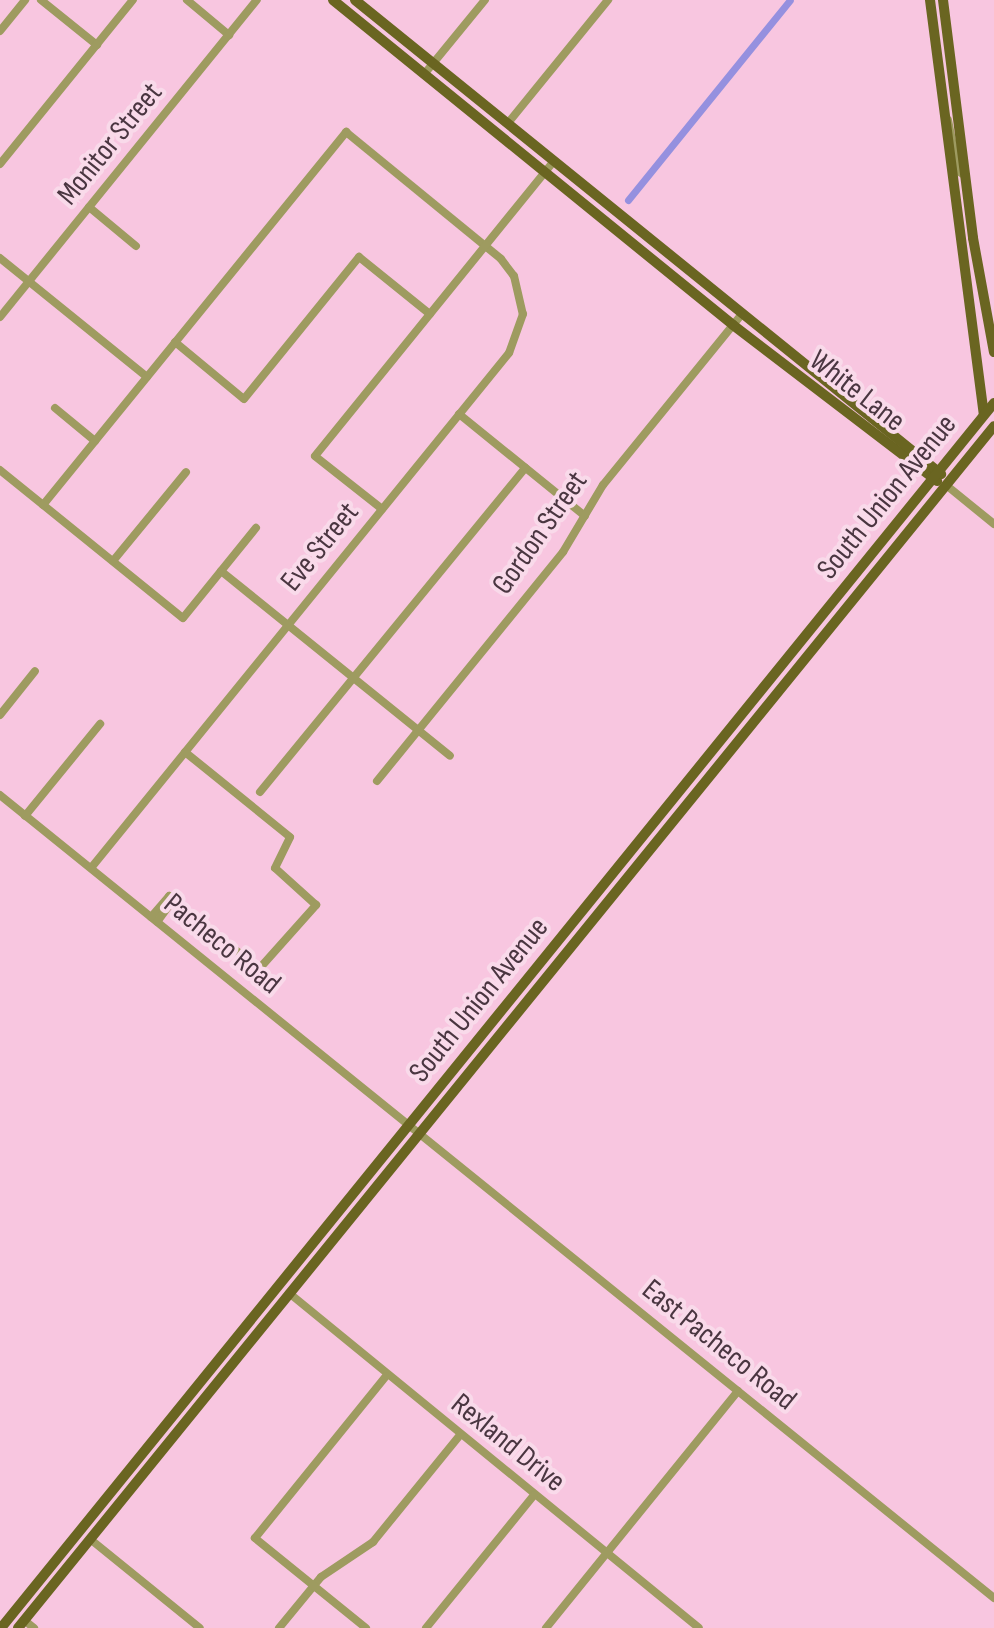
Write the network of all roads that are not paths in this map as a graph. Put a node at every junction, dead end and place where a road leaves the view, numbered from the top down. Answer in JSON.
{"nodes":[{"id":1,"x":25,"y":0,"type":"edge"},
{"id":2,"x":41,"y":0,"type":"edge"},
{"id":3,"x":133,"y":0,"type":"edge"},
{"id":4,"x":187,"y":0,"type":"edge"},
{"id":5,"x":257,"y":0,"type":"edge"},
{"id":6,"x":333,"y":0,"type":"edge"},
{"id":7,"x":355,"y":0,"type":"edge"},
{"id":8,"x":485,"y":0,"type":"edge"},
{"id":9,"x":608,"y":0,"type":"edge"},
{"id":10,"x":930,"y":0,"type":"edge"},
{"id":11,"x":943,"y":0,"type":"edge"},
{"id":12,"x":0,"y":31,"type":"edge"},
{"id":13,"x":229,"y":35,"type":"junction"},
{"id":14,"x":97,"y":45,"type":"junction"},
{"id":15,"x":434,"y":63,"type":"junction"},
{"id":16,"x":426,"y":72,"type":"junction"},
{"id":17,"x":946,"y":116,"type":"junction"},
{"id":18,"x":508,"y":123,"type":"junction"},
{"id":19,"x":554,"y":161,"type":"junction"},
{"id":20,"x":0,"y":164,"type":"edge"},
{"id":21,"x":545,"y":172,"type":"junction"},
{"id":22,"x":966,"y":176,"type":"junction"},
{"id":23,"x":89,"y":207,"type":"junction"},
{"id":24,"x":136,"y":246,"type":"dead end"},
{"id":25,"x":486,"y":246,"type":"junction"},
{"id":26,"x":0,"y":258,"type":"edge"},
{"id":27,"x":29,"y":282,"type":"junction"},
{"id":28,"x":430,"y":314,"type":"junction"},
{"id":29,"x":742,"y":314,"type":"junction"},
{"id":30,"x":0,"y":317,"type":"edge"},
{"id":31,"x":733,"y":325,"type":"junction"},
{"id":32,"x":175,"y":342,"type":"junction"},
{"id":33,"x":994,"y":352,"type":"edge"},
{"id":34,"x":147,"y":377,"type":"junction"},
{"id":35,"x":994,"y":403,"type":"edge"},
{"id":36,"x":55,"y":408,"type":"dead end"},
{"id":37,"x":459,"y":414,"type":"junction"},
{"id":38,"x":989,"y":416,"type":"edge"},
{"id":39,"x":994,"y":426,"type":"edge"},
{"id":40,"x":983,"y":440,"type":"junction"},
{"id":41,"x":95,"y":441,"type":"junction"},
{"id":42,"x":525,"y":468,"type":"junction"},
{"id":43,"x":0,"y":470,"type":"edge"},
{"id":44,"x":186,"y":472,"type":"dead end"},
{"id":45,"x":936,"y":475,"type":"junction"},
{"id":46,"x":946,"y":485,"type":"junction"},
{"id":47,"x":43,"y":505,"type":"junction"},
{"id":48,"x":382,"y":509,"type":"junction"},
{"id":49,"x":585,"y":516,"type":"junction"},
{"id":50,"x":994,"y":524,"type":"edge"},
{"id":51,"x":256,"y":528,"type":"dead end"},
{"id":52,"x":113,"y":561,"type":"junction"},
{"id":53,"x":861,"y":569,"type":"junction"},
{"id":54,"x":221,"y":571,"type":"junction"},
{"id":55,"x":288,"y":625,"type":"junction"},
{"id":56,"x":829,"y":628,"type":"junction"},
{"id":57,"x":789,"y":658,"type":"junction"},
{"id":58,"x":35,"y":671,"type":"dead end"},
{"id":59,"x":354,"y":679,"type":"junction"},
{"id":60,"x":0,"y":715,"type":"edge"},
{"id":61,"x":757,"y":716,"type":"junction"},
{"id":62,"x":100,"y":724,"type":"dead end"},
{"id":63,"x":418,"y":730,"type":"junction"},
{"id":64,"x":718,"y":745,"type":"junction"},
{"id":65,"x":185,"y":752,"type":"junction"},
{"id":66,"x":450,"y":756,"type":"dead end"},
{"id":67,"x":377,"y":781,"type":"dead end"},
{"id":68,"x":260,"y":792,"type":"dead end"},
{"id":69,"x":0,"y":795,"type":"edge"},
{"id":70,"x":687,"y":803,"type":"junction"},
{"id":71,"x":25,"y":816,"type":"junction"},
{"id":72,"x":646,"y":834,"type":"junction"},
{"id":73,"x":91,"y":868,"type":"junction"},
{"id":74,"x":616,"y":891,"type":"junction"},
{"id":75,"x":154,"y":920,"type":"junction"},
{"id":76,"x":414,"y":1129,"type":"junction"},
{"id":77,"x":332,"y":1220,"type":"junction"},
{"id":78,"x":282,"y":1282,"type":"junction"},
{"id":79,"x":289,"y":1293,"type":"junction"},
{"id":80,"x":238,"y":1356,"type":"junction"},
{"id":81,"x":386,"y":1376,"type":"junction"},
{"id":82,"x":738,"y":1391,"type":"junction"},
{"id":83,"x":460,"y":1435,"type":"junction"},
{"id":84,"x":132,"y":1466,"type":"junction"},
{"id":85,"x":534,"y":1495,"type":"junction"},
{"id":86,"x":90,"y":1539,"type":"junction"},
{"id":87,"x":606,"y":1554,"type":"junction"},
{"id":88,"x":314,"y":1585,"type":"junction"},
{"id":89,"x":994,"y":1598,"type":"edge"},
{"id":90,"x":21,"y":1624,"type":"edge"},
{"id":91,"x":5,"y":1625,"type":"edge"},
{"id":92,"x":34,"y":1628,"type":"edge"},
{"id":93,"x":200,"y":1628,"type":"edge"},
{"id":94,"x":279,"y":1628,"type":"edge"},
{"id":95,"x":366,"y":1628,"type":"edge"},
{"id":96,"x":426,"y":1628,"type":"edge"},
{"id":97,"x":546,"y":1628,"type":"edge"},
{"id":98,"x":699,"y":1628,"type":"edge"}],
"edges":[{"from":1,"to":12,"type":"street"},
{"from":2,"to":14,"type":"street"},
{"from":3,"to":14,"type":"street"},
{"from":4,"to":13,"type":"street"},
{"from":5,"to":13,"type":"street","name":"Monitor Street"},
{"from":6,"to":16,"type":"main road","name":"White Lane"},
{"from":7,"to":15,"type":"main road","name":"White Lane"},
{"from":8,"to":15,"type":"street"},
{"from":9,"to":18,"type":"street"},
{"from":10,"to":17,"type":"main road"},
{"from":11,"to":22,"type":"main road"},
{"from":13,"to":23,"type":"street","name":"Monitor Street"},
{"from":14,"to":20,"type":"street"},
{"from":15,"to":16,"type":"street"},
{"from":15,"to":18,"type":"main road","name":"White Lane"},
{"from":16,"to":21,"type":"main road","name":"White Lane"},
{"from":17,"to":22,"type":"street"},
{"from":17,"to":38,"type":"main road"},
{"from":18,"to":19,"type":"main road","name":"White Lane"},
{"from":19,"to":21,"type":"street"},
{"from":19,"to":29,"type":"main road","name":"White Lane"},
{"from":21,"to":25,"type":"street"},
{"from":21,"to":31,"type":"main road","name":"White Lane"},
{"from":22,"to":33,"type":"main road"},
{"from":23,"to":24,"type":"street"},
{"from":23,"to":27,"type":"street","name":"Monitor Street"},
{"from":25,"to":28,"type":"street"},
{"from":25,"to":32,"type":"street","name":"Eve Street"},
{"from":25,"to":37,"type":"street","name":"Eve Street"},
{"from":26,"to":27,"type":"street"},
{"from":27,"to":30,"type":"street","name":"Monitor Street"},
{"from":27,"to":34,"type":"street"},
{"from":28,"to":32,"type":"street"},
{"from":28,"to":48,"type":"street"},
{"from":29,"to":31,"type":"street","name":"Gordon Street"},
{"from":29,"to":45,"type":"main road","name":"White Lane"},
{"from":31,"to":45,"type":"main road","name":"White Lane"},
{"from":31,"to":49,"type":"street","name":"Gordon Street"},
{"from":32,"to":34,"type":"street"},
{"from":34,"to":41,"type":"street"},
{"from":35,"to":38,"type":"main road","name":"South Union Avenue"},
{"from":36,"to":41,"type":"street"},
{"from":37,"to":42,"type":"street"},
{"from":37,"to":48,"type":"street","name":"Eve Street"},
{"from":38,"to":40,"type":"main road"},
{"from":38,"to":45,"type":"main road","name":"South Union Avenue"},
{"from":39,"to":40,"type":"main road","name":"South Union Avenue"},
{"from":40,"to":46,"type":"main road","name":"South Union Avenue"},
{"from":41,"to":47,"type":"street"},
{"from":42,"to":49,"type":"street"},
{"from":42,"to":59,"type":"street"},
{"from":43,"to":47,"type":"street"},
{"from":44,"to":52,"type":"street"},
{"from":45,"to":46,"type":"main road","name":"White Lane"},
{"from":45,"to":53,"type":"main road","name":"South Union Avenue"},
{"from":46,"to":50,"type":"street"},
{"from":46,"to":56,"type":"main road","name":"South Union Avenue"},
{"from":47,"to":52,"type":"street"},
{"from":48,"to":55,"type":"street","name":"Eve Street"},
{"from":49,"to":63,"type":"street","name":"Gordon Street"},
{"from":51,"to":54,"type":"street"},
{"from":52,"to":54,"type":"street"},
{"from":53,"to":56,"type":"main road"},
{"from":53,"to":57,"type":"main road","name":"South Union Avenue"},
{"from":54,"to":55,"type":"street"},
{"from":55,"to":59,"type":"street"},
{"from":55,"to":65,"type":"street","name":"Eve Street"},
{"from":56,"to":61,"type":"main road","name":"South Union Avenue"},
{"from":57,"to":61,"type":"main road"},
{"from":57,"to":64,"type":"main road","name":"South Union Avenue"},
{"from":58,"to":60,"type":"street"},
{"from":59,"to":63,"type":"street"},
{"from":59,"to":68,"type":"street"},
{"from":61,"to":70,"type":"main road","name":"South Union Avenue"},
{"from":62,"to":71,"type":"street"},
{"from":63,"to":66,"type":"street"},
{"from":63,"to":67,"type":"street","name":"Gordon Street"},
{"from":64,"to":70,"type":"main road"},
{"from":64,"to":72,"type":"main road","name":"South Union Avenue"},
{"from":65,"to":73,"type":"street","name":"Eve Street"},
{"from":65,"to":75,"type":"street"},
{"from":69,"to":71,"type":"street","name":"Pacheco Road"},
{"from":70,"to":74,"type":"main road","name":"South Union Avenue"},
{"from":71,"to":73,"type":"street","name":"Pacheco Road"},
{"from":72,"to":74,"type":"main road"},
{"from":72,"to":76,"type":"main road","name":"South Union Avenue"},
{"from":73,"to":75,"type":"street","name":"Pacheco Road"},
{"from":74,"to":76,"type":"main road","name":"South Union Avenue"},
{"from":75,"to":76,"type":"street","name":"Pacheco Road"},
{"from":76,"to":77,"type":"main road","name":"South Union Avenue"},
{"from":76,"to":79,"type":"main road","name":"South Union Avenue"},
{"from":76,"to":82,"type":"street","name":"East Pacheco Road"},
{"from":77,"to":78,"type":"main road","name":"South Union Avenue"},
{"from":77,"to":79,"type":"main road"},
{"from":78,"to":80,"type":"main road"},
{"from":78,"to":84,"type":"main road","name":"South Union Avenue"},
{"from":79,"to":80,"type":"main road","name":"South Union Avenue"},
{"from":79,"to":81,"type":"street","name":"Rexland Drive"},
{"from":80,"to":86,"type":"main road","name":"South Union Avenue"},
{"from":81,"to":83,"type":"street","name":"Rexland Drive"},
{"from":81,"to":88,"type":"street"},
{"from":82,"to":87,"type":"street"},
{"from":82,"to":89,"type":"street","name":"East Pacheco Road"},
{"from":83,"to":85,"type":"street","name":"Rexland Drive"},
{"from":83,"to":88,"type":"street"},
{"from":84,"to":86,"type":"main road"},
{"from":84,"to":91,"type":"main road","name":"South Union Avenue"},
{"from":85,"to":87,"type":"street","name":"Rexland Drive"},
{"from":85,"to":96,"type":"street"},
{"from":86,"to":90,"type":"main road","name":"South Union Avenue"},
{"from":86,"to":93,"type":"street"},
{"from":87,"to":97,"type":"street"},
{"from":87,"to":98,"type":"street","name":"Rexland Drive"},
{"from":88,"to":94,"type":"street"},
{"from":88,"to":95,"type":"street"},
{"from":90,"to":92,"type":"street"}]}
